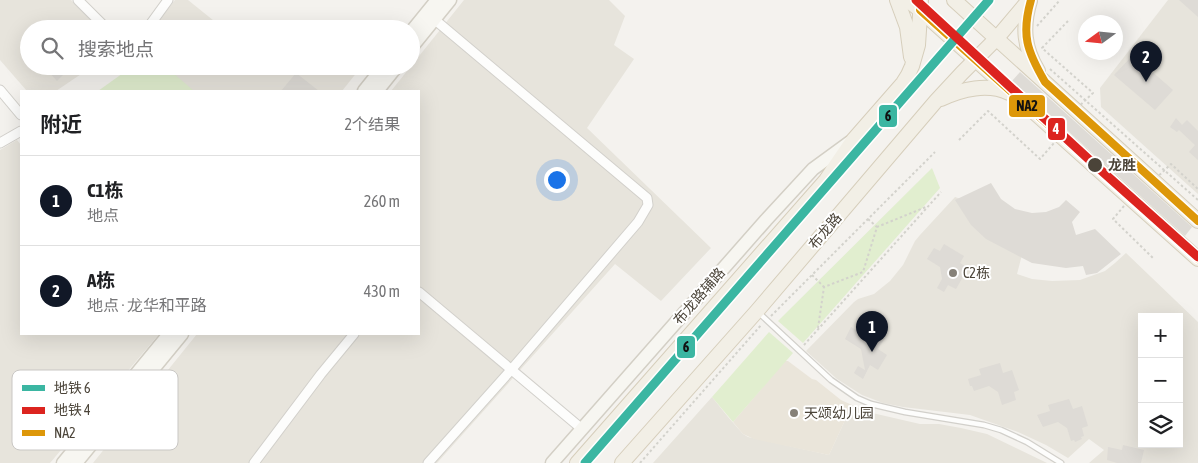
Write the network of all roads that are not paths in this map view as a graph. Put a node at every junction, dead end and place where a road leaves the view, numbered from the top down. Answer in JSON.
{"nodes":[{"id":1,"x":78,"y":0,"type":"edge"},
{"id":2,"x":168,"y":0,"type":"edge"},
{"id":3,"x":437,"y":0,"type":"edge"},
{"id":4,"x":450,"y":0,"type":"edge"},
{"id":5,"x":897,"y":0,"type":"edge"},
{"id":6,"x":907,"y":0,"type":"edge"},
{"id":7,"x":954,"y":0,"type":"edge"},
{"id":8,"x":1030,"y":0,"type":"edge"},
{"id":9,"x":921,"y":5,"type":"edge"},
{"id":10,"x":434,"y":19,"type":"junction"},
{"id":11,"x":98,"y":20,"type":"edge"},
{"id":12,"x":153,"y":20,"type":"edge"},
{"id":13,"x":420,"y":21,"type":"edge"},
{"id":14,"x":420,"y":37,"type":"edge"},
{"id":15,"x":997,"y":38,"type":"junction"},
{"id":16,"x":975,"y":60,"type":"junction"},
{"id":17,"x":912,"y":66,"type":"junction"},
{"id":18,"x":377,"y":75,"type":"edge"},
{"id":19,"x":389,"y":75,"type":"edge"},
{"id":20,"x":1045,"y":82,"type":"junction"},
{"id":21,"x":0,"y":90,"type":"edge"},
{"id":22,"x":365,"y":90,"type":"edge"},
{"id":23,"x":377,"y":90,"type":"edge"},
{"id":24,"x":1016,"y":96,"type":"junction"},
{"id":25,"x":936,"y":101,"type":"junction"},
{"id":26,"x":20,"y":114,"type":"edge"},
{"id":27,"x":20,"y":132,"type":"edge"},
{"id":28,"x":854,"y":139,"type":"junction"},
{"id":29,"x":0,"y":143,"type":"edge"},
{"id":30,"x":1198,"y":221,"type":"edge"},
{"id":31,"x":1198,"y":259,"type":"edge"},
{"id":32,"x":420,"y":293,"type":"edge"},
{"id":33,"x":764,"y":313,"type":"junction"},
{"id":34,"x":168,"y":335,"type":"edge"},
{"id":35,"x":181,"y":335,"type":"edge"},
{"id":36,"x":353,"y":335,"type":"edge"},
{"id":37,"x":139,"y":370,"type":"edge"},
{"id":38,"x":152,"y":370,"type":"edge"},
{"id":39,"x":511,"y":370,"type":"junction"},
{"id":40,"x":582,"y":429,"type":"junction"},
{"id":41,"x":74,"y":450,"type":"edge"},
{"id":42,"x":87,"y":450,"type":"edge"},
{"id":43,"x":63,"y":463,"type":"edge"},
{"id":44,"x":76,"y":463,"type":"edge"},
{"id":45,"x":254,"y":463,"type":"edge"},
{"id":46,"x":428,"y":463,"type":"edge"},
{"id":47,"x":552,"y":463,"type":"edge"},
{"id":48,"x":577,"y":463,"type":"edge"},
{"id":49,"x":622,"y":463,"type":"edge"},
{"id":50,"x":1061,"y":463,"type":"edge"}],
"edges":[{"from":1,"to":11,"type":"street"},
{"from":2,"to":12,"type":"street"},
{"from":3,"to":13,"type":"main road"},
{"from":4,"to":10,"type":"main road"},
{"from":5,"to":17,"type":"main road"},
{"from":6,"to":9,"type":"main road"},
{"from":7,"to":15,"type":"main road"},
{"from":8,"to":15,"type":"main road","name":"布龙路"},
{"from":8,"to":20,"type":"main road"},
{"from":9,"to":16,"type":"main road"},
{"from":9,"to":17,"type":"main road"},
{"from":10,"to":14,"type":"main road"},
{"from":10,"to":39,"type":"street"},
{"from":15,"to":16,"type":"main road","name":"布龙路"},
{"from":15,"to":20,"type":"main road"},
{"from":16,"to":24,"type":"main road"},
{"from":16,"to":25,"type":"main road","name":"布龙路"},
{"from":17,"to":28,"type":"main road"},
{"from":18,"to":22,"type":"main road"},
{"from":19,"to":23,"type":"main road"},
{"from":20,"to":30,"type":"main road"},
{"from":21,"to":26,"type":"street"},
{"from":24,"to":25,"type":"main road"},
{"from":24,"to":31,"type":"main road"},
{"from":25,"to":33,"type":"main road","name":"布龙路"},
{"from":27,"to":29,"type":"street"},
{"from":28,"to":40,"type":"main road","name":"布龙路辅路"},
{"from":28,"to":48,"type":"main road"},
{"from":32,"to":39,"type":"street"},
{"from":33,"to":49,"type":"main road","name":"布龙路"},
{"from":33,"to":50,"type":"lane"},
{"from":34,"to":37,"type":"main road"},
{"from":35,"to":38,"type":"main road"},
{"from":36,"to":45,"type":"street"},
{"from":39,"to":40,"type":"street"},
{"from":39,"to":46,"type":"street"},
{"from":40,"to":47,"type":"main road","name":"布龙路辅路"},
{"from":41,"to":43,"type":"main road"},
{"from":42,"to":44,"type":"main road"}]}
